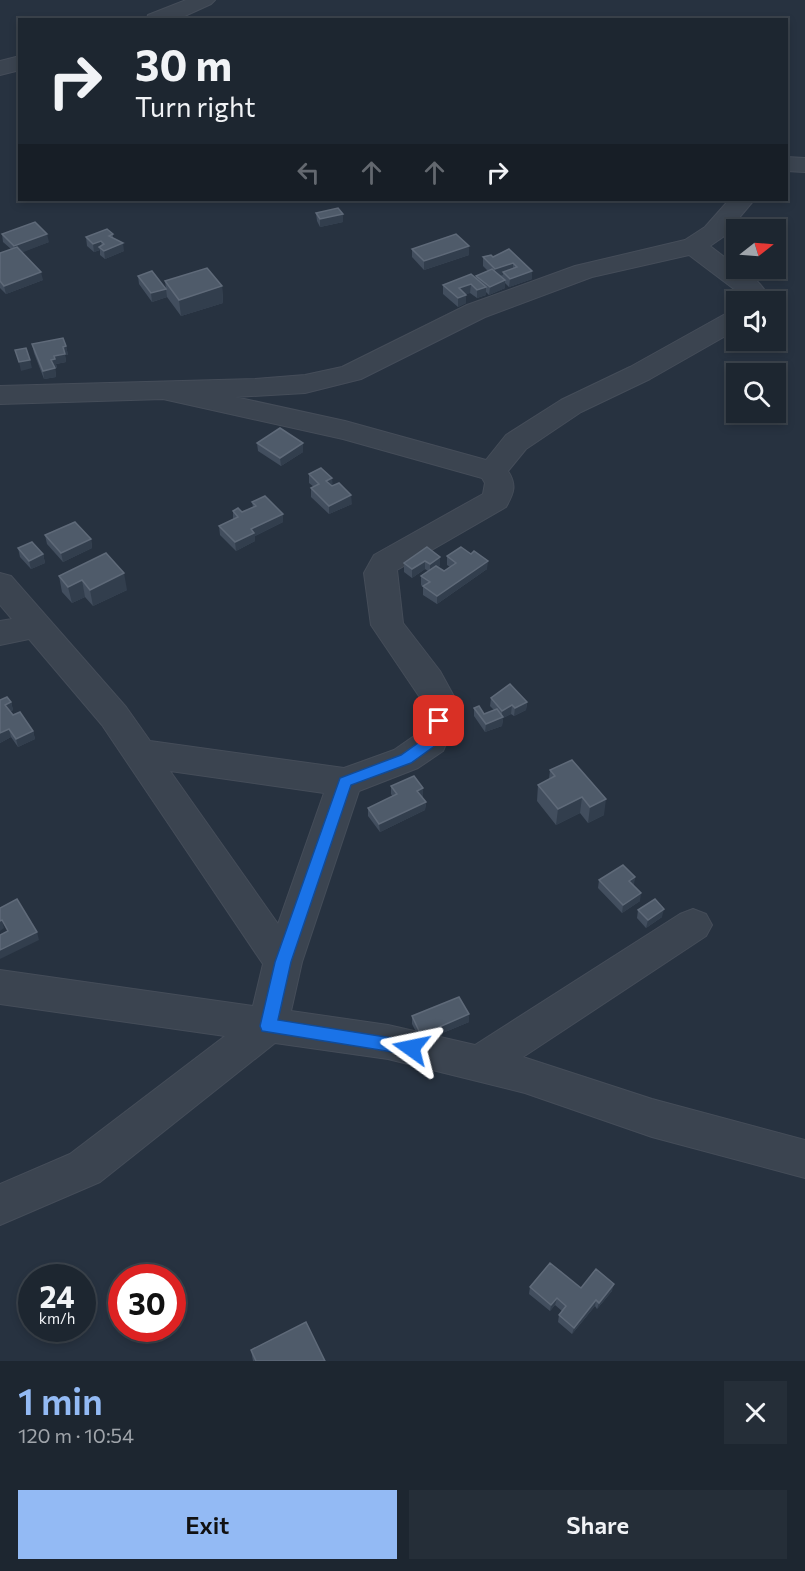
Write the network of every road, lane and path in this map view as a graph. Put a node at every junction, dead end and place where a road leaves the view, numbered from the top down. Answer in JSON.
{"nodes":[{"id":1,"x":204,"y":0,"type":"edge"},
{"id":2,"x":161,"y":18,"type":"edge"},
{"id":3,"x":18,"y":65,"type":"edge"},
{"id":4,"x":3,"y":80,"type":"edge"},
{"id":5,"x":788,"y":164,"type":"edge"},
{"id":6,"x":805,"y":165,"type":"edge"},
{"id":7,"x":741,"y":201,"type":"edge"},
{"id":8,"x":694,"y":246,"type":"junction"},
{"id":9,"x":750,"y":291,"type":"edge"},
{"id":10,"x":726,"y":325,"type":"edge"},
{"id":11,"x":165,"y":391,"type":"junction"},
{"id":12,"x":0,"y":395,"type":"edge"},
{"id":13,"x":492,"y":471,"type":"junction"},
{"id":14,"x":0,"y":584,"type":"edge"},
{"id":15,"x":36,"y":626,"type":"junction"},
{"id":16,"x":0,"y":633,"type":"edge"},
{"id":17,"x":140,"y":753,"type":"junction"},
{"id":18,"x":345,"y":782,"type":"junction"},
{"id":19,"x":693,"y":925,"type":"dead end"},
{"id":20,"x":283,"y":962,"type":"junction"},
{"id":21,"x":0,"y":987,"type":"edge"},
{"id":22,"x":268,"y":1026,"type":"junction"},
{"id":23,"x":479,"y":1064,"type":"junction"},
{"id":24,"x":805,"y":1159,"type":"edge"},
{"id":25,"x":0,"y":1205,"type":"edge"}],
"edges":[{"from":1,"to":2,"type":"street"},
{"from":3,"to":4,"type":"street"},
{"from":5,"to":6,"type":"street"},
{"from":7,"to":8,"type":"street"},
{"from":8,"to":9,"type":"street"},
{"from":8,"to":11,"type":"street"},
{"from":10,"to":13,"type":"street"},
{"from":11,"to":12,"type":"street"},
{"from":11,"to":13,"type":"street"},
{"from":13,"to":18,"type":"street"},
{"from":14,"to":15,"type":"street"},
{"from":15,"to":16,"type":"street"},
{"from":15,"to":17,"type":"street"},
{"from":17,"to":18,"type":"street"},
{"from":17,"to":20,"type":"street"},
{"from":18,"to":20,"type":"street"},
{"from":19,"to":23,"type":"street"},
{"from":20,"to":22,"type":"street"},
{"from":21,"to":22,"type":"street"},
{"from":22,"to":23,"type":"street"},
{"from":22,"to":25,"type":"street"},
{"from":23,"to":24,"type":"street"}]}
